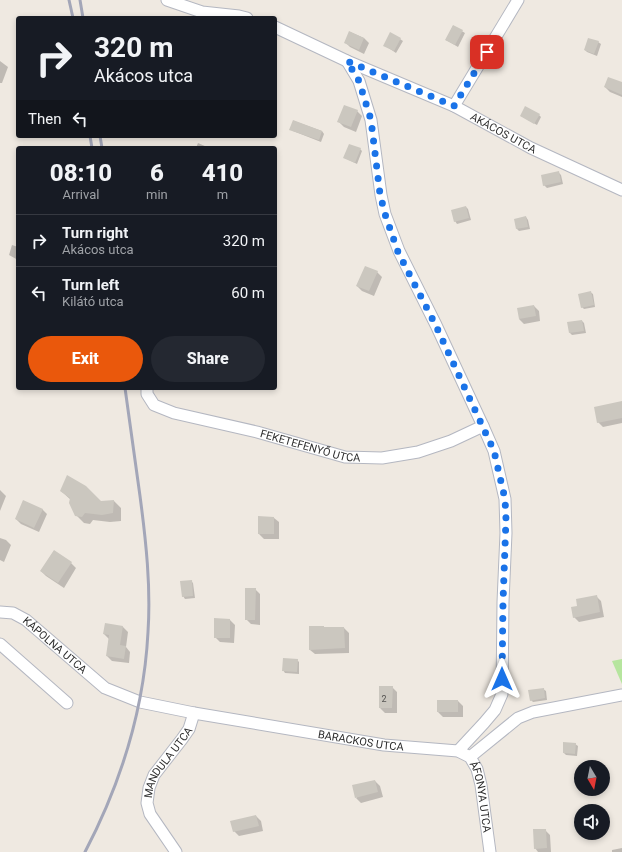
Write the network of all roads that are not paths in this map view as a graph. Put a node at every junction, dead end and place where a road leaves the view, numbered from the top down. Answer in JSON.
{"nodes":[{"id":1,"x":167,"y":0,"type":"edge"},
{"id":2,"x":518,"y":0,"type":"edge"},
{"id":3,"x":239,"y":16,"type":"edge"},
{"id":4,"x":277,"y":28,"type":"edge"},
{"id":5,"x":347,"y":61,"type":"junction"},
{"id":6,"x":454,"y":106,"type":"junction"},
{"id":7,"x":622,"y":190,"type":"edge"},
{"id":8,"x":147,"y":390,"type":"edge"},
{"id":9,"x":483,"y":426,"type":"junction"},
{"id":10,"x":0,"y":612,"type":"edge"},
{"id":11,"x":0,"y":644,"type":"edge"},
{"id":12,"x":622,"y":695,"type":"edge"},
{"id":13,"x":67,"y":703,"type":"dead end"},
{"id":14,"x":194,"y":713,"type":"junction"},
{"id":15,"x":458,"y":751,"type":"junction"},
{"id":16,"x":470,"y":757,"type":"junction"},
{"id":17,"x":176,"y":852,"type":"edge"},
{"id":18,"x":490,"y":852,"type":"edge"}],
"edges":[{"from":1,"to":3,"type":"street"},
{"from":2,"to":6,"type":"street"},
{"from":4,"to":5,"type":"street","name":"AKÁCOS UTCA"},
{"from":5,"to":6,"type":"street","name":"AKÁCOS UTCA"},
{"from":5,"to":9,"type":"street"},
{"from":6,"to":7,"type":"street","name":"AKÁCOS UTCA"},
{"from":8,"to":9,"type":"street","name":"FEKETEFENYŐ UTCA"},
{"from":9,"to":15,"type":"street"},
{"from":10,"to":14,"type":"street","name":"KÁPOLNA UTCA"},
{"from":11,"to":13,"type":"street"},
{"from":12,"to":16,"type":"street"},
{"from":14,"to":15,"type":"street","name":"BARACKOS UTCA"},
{"from":14,"to":17,"type":"street","name":"MANDULA UTCA"},
{"from":15,"to":16,"type":"street","name":"ÁFONYA UTCA"},
{"from":16,"to":18,"type":"street","name":"ÁFONYA UTCA"}]}
